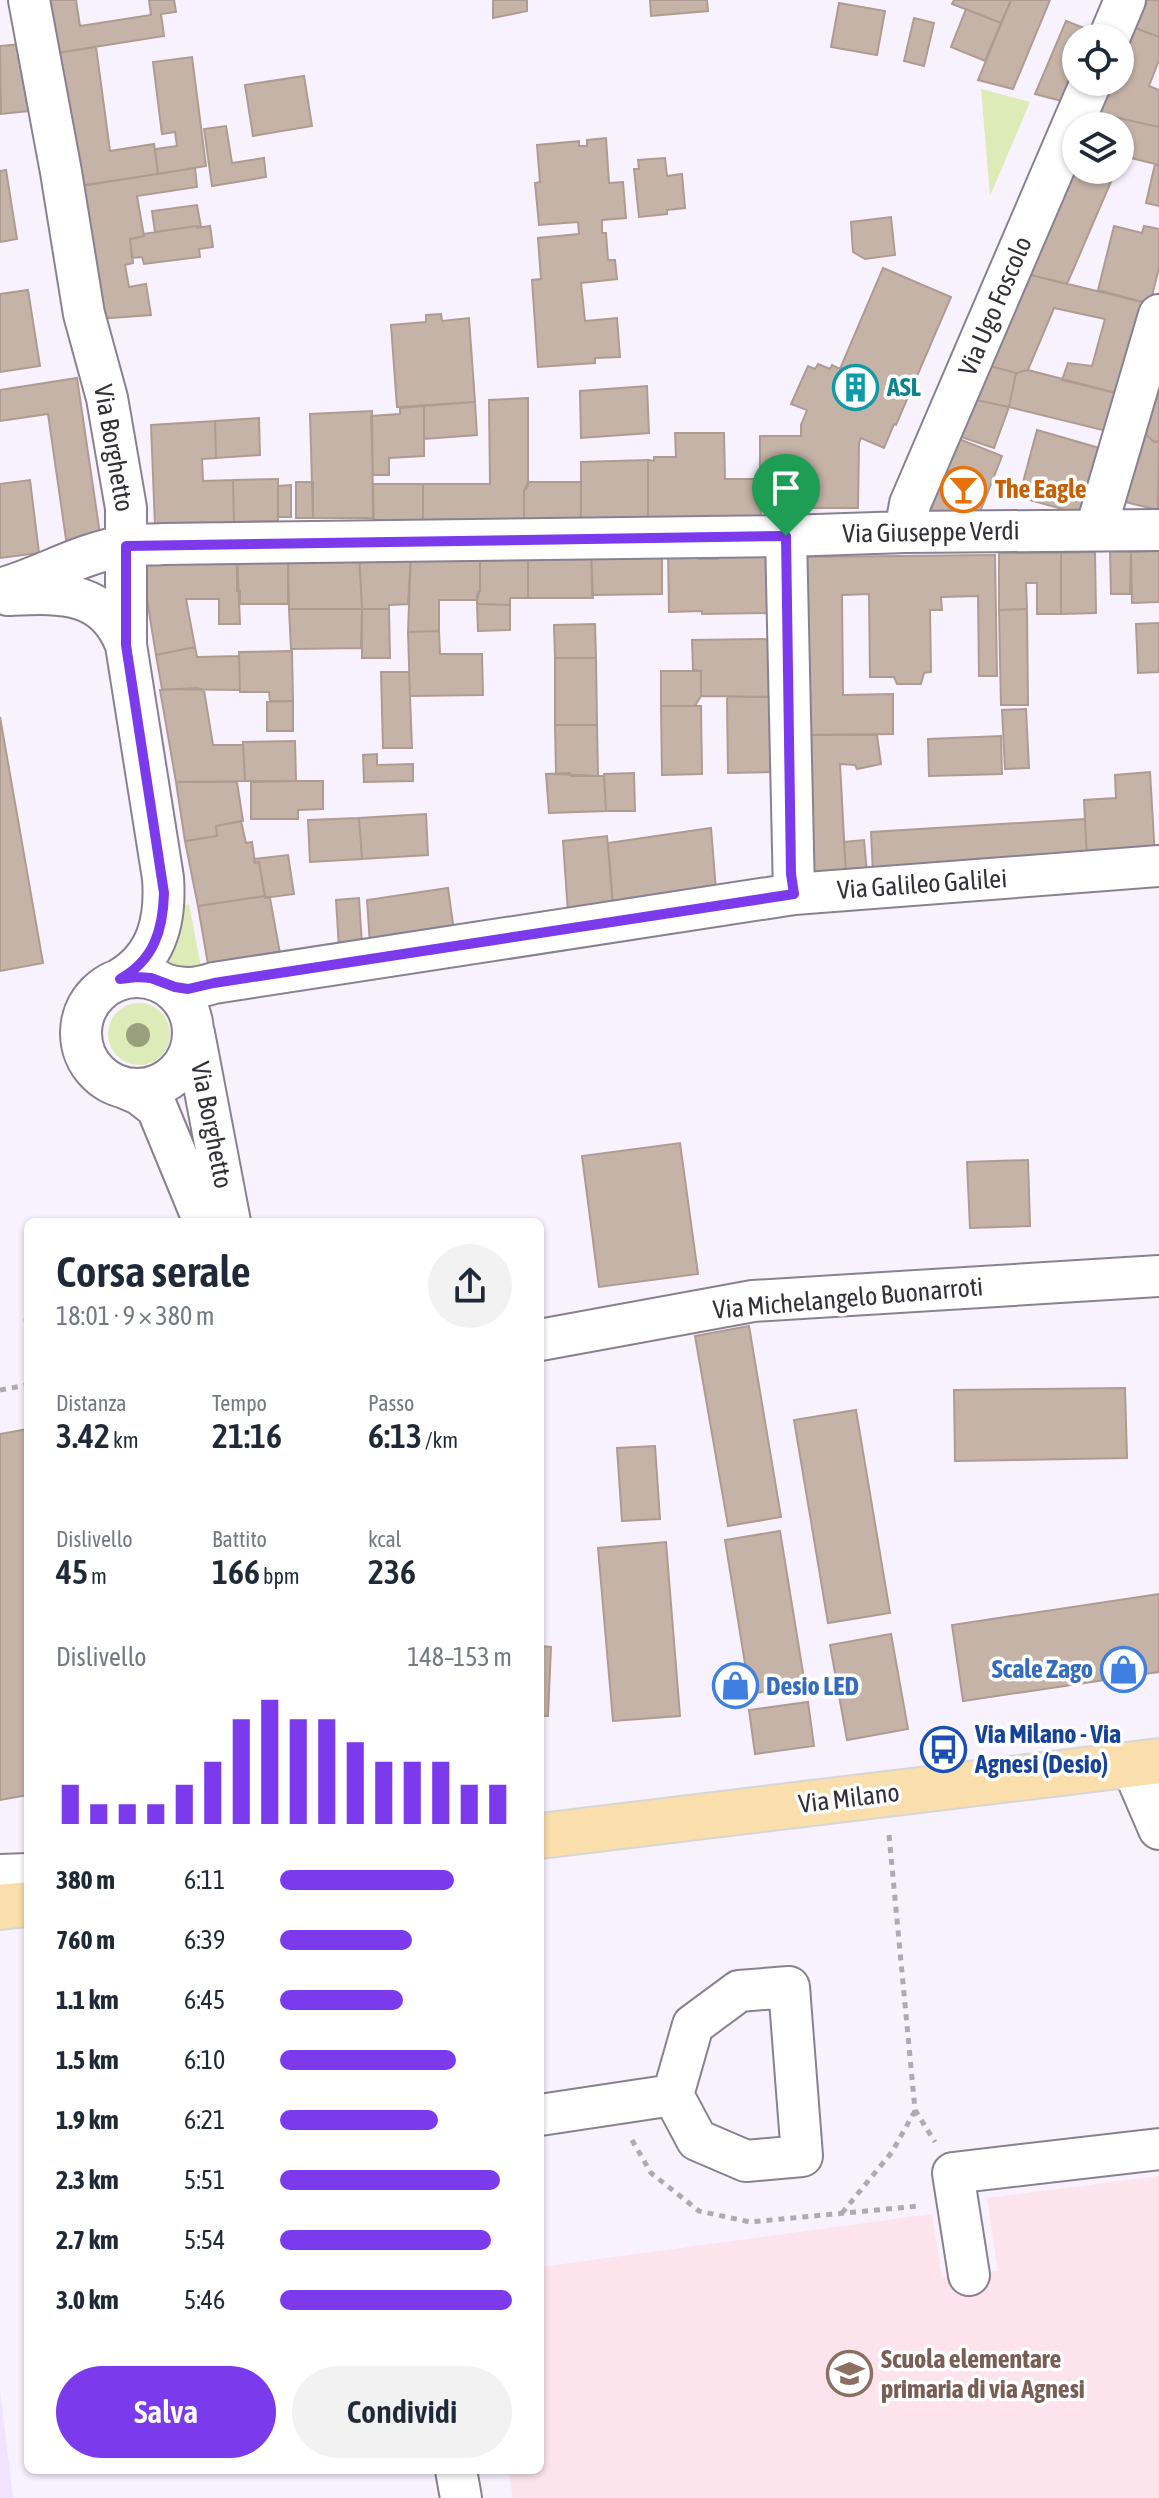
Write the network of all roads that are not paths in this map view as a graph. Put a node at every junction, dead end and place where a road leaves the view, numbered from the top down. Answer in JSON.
{"nodes":[{"id":1,"x":29,"y":0,"type":"edge"},
{"id":2,"x":1125,"y":0,"type":"edge"},
{"id":3,"x":1115,"y":24,"type":"edge"},
{"id":4,"x":1085,"y":96,"type":"edge"},
{"id":5,"x":1159,"y":315,"type":"edge"},
{"id":6,"x":1096,"y":529,"type":"junction"},
{"id":7,"x":1159,"y":530,"type":"edge"},
{"id":8,"x":905,"y":532,"type":"junction"},
{"id":9,"x":786,"y":536,"type":"junction"},
{"id":10,"x":126,"y":546,"type":"junction"},
{"id":11,"x":0,"y":589,"type":"edge"},
{"id":12,"x":0,"y":595,"type":"edge"},
{"id":13,"x":126,"y":645,"type":"junction"},
{"id":14,"x":1159,"y":866,"type":"edge"},
{"id":15,"x":794,"y":894,"type":"junction"},
{"id":16,"x":120,"y":979,"type":"junction"},
{"id":17,"x":164,"y":984,"type":"junction"},
{"id":18,"x":193,"y":1028,"type":"junction"},
{"id":19,"x":125,"y":1088,"type":"junction"},
{"id":20,"x":202,"y":1218,"type":"edge"},
{"id":21,"x":229,"y":1218,"type":"edge"},
{"id":22,"x":1159,"y":1276,"type":"edge"},
{"id":23,"x":544,"y":1339,"type":"edge"},
{"id":24,"x":1145,"y":1763,"type":"edge"},
{"id":25,"x":1159,"y":1829,"type":"edge"},
{"id":26,"x":544,"y":1836,"type":"edge"},
{"id":27,"x":24,"y":1874,"type":"edge"},
{"id":28,"x":0,"y":1875,"type":"edge"},
{"id":29,"x":24,"y":1904,"type":"edge"},
{"id":30,"x":0,"y":1907,"type":"edge"},
{"id":31,"x":673,"y":2095,"type":"junction"},
{"id":32,"x":544,"y":2114,"type":"edge"},
{"id":33,"x":1159,"y":2149,"type":"edge"},
{"id":34,"x":969,"y":2275,"type":"dead end"},
{"id":35,"x":457,"y":2474,"type":"edge"},
{"id":36,"x":461,"y":2498,"type":"edge"}],
"edges":[{"from":1,"to":10,"type":"street","name":"Via Borghetto"},
{"from":2,"to":3,"type":"street"},
{"from":4,"to":8,"type":"street","name":"Via Ugo Foscolo"},
{"from":5,"to":6,"type":"street"},
{"from":6,"to":7,"type":"street","name":"Via Giuseppe Verdi"},
{"from":6,"to":8,"type":"street","name":"Via Giuseppe Verdi"},
{"from":8,"to":9,"type":"street","name":"Via Giuseppe Verdi"},
{"from":9,"to":10,"type":"street","name":"Via Giuseppe Verdi"},
{"from":9,"to":15,"type":"street"},
{"from":10,"to":11,"type":"street","name":"Via Giuseppe Verdi"},
{"from":10,"to":13,"type":"street","name":"Via Borghetto"},
{"from":12,"to":13,"type":"street"},
{"from":13,"to":16,"type":"street","name":"Via Borghetto"},
{"from":14,"to":15,"type":"street","name":"Via Galileo Galilei"},
{"from":15,"to":17,"type":"street","name":"Via Galileo Galilei"},
{"from":16,"to":17,"type":"street"},
{"from":16,"to":19,"type":"street","name":"Via Borghetto"},
{"from":17,"to":18,"type":"street","name":"Via Borghetto"},
{"from":18,"to":19,"type":"street","name":"Via Borghetto"},
{"from":18,"to":21,"type":"street","name":"Via Borghetto"},
{"from":19,"to":20,"type":"street","name":"Via Borghetto"},
{"from":22,"to":23,"type":"street","name":"Via Michelangelo Buonarroti"},
{"from":24,"to":25,"type":"street"},
{"from":24,"to":26,"type":"main road","name":"Via Milano"},
{"from":27,"to":28,"type":"street"},
{"from":29,"to":30,"type":"main road"},
{"from":31,"to":31,"type":"street"},
{"from":31,"to":32,"type":"street"},
{"from":33,"to":34,"type":"street"},
{"from":35,"to":36,"type":"street"}]}
